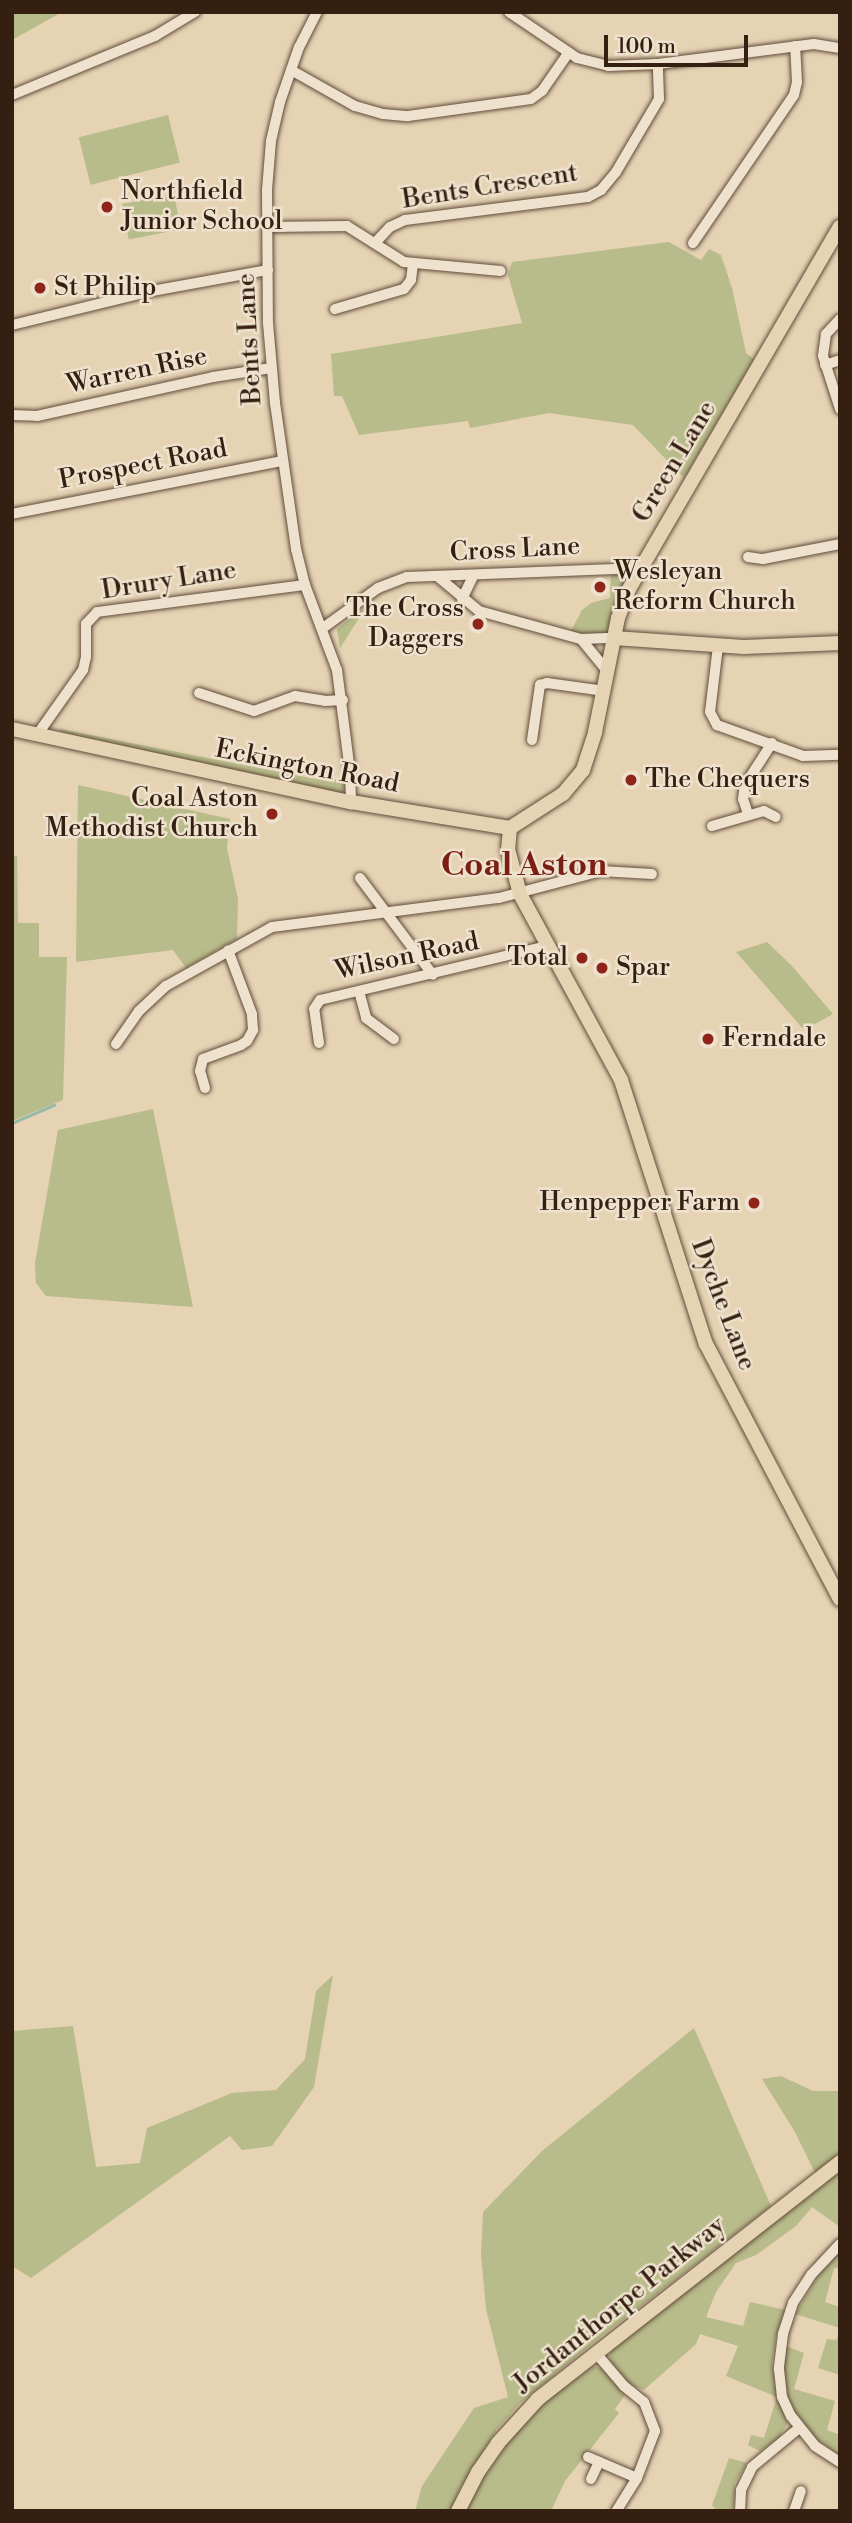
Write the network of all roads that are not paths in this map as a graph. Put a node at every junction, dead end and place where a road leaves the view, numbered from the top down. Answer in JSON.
{"nodes":[{"id":1,"x":195,"y":12,"type":"edge"},
{"id":2,"x":317,"y":12,"type":"edge"},
{"id":3,"x":509,"y":12,"type":"edge"},
{"id":4,"x":795,"y":46,"type":"junction"},
{"id":5,"x":840,"y":48,"type":"edge"},
{"id":6,"x":569,"y":52,"type":"junction"},
{"id":7,"x":659,"y":64,"type":"junction"},
{"id":8,"x":291,"y":69,"type":"junction"},
{"id":9,"x":12,"y":95,"type":"edge"},
{"id":10,"x":267,"y":227,"type":"junction"},
{"id":11,"x":840,"y":227,"type":"edge"},
{"id":12,"x":375,"y":243,"type":"junction"},
{"id":13,"x":693,"y":243,"type":"dead end"},
{"id":14,"x":413,"y":264,"type":"junction"},
{"id":15,"x":268,"y":270,"type":"junction"},
{"id":16,"x":501,"y":271,"type":"dead end"},
{"id":17,"x":335,"y":309,"type":"dead end"},
{"id":18,"x":840,"y":319,"type":"edge"},
{"id":19,"x":12,"y":325,"type":"edge"},
{"id":20,"x":840,"y":360,"type":"edge"},
{"id":21,"x":825,"y":365,"type":"junction"},
{"id":22,"x":271,"y":368,"type":"junction"},
{"id":23,"x":839,"y":404,"type":"edge"},
{"id":24,"x":12,"y":415,"type":"edge"},
{"id":25,"x":283,"y":461,"type":"junction"},
{"id":26,"x":12,"y":514,"type":"edge"},
{"id":27,"x":840,"y":544,"type":"edge"},
{"id":28,"x":748,"y":556,"type":"dead end"},
{"id":29,"x":640,"y":568,"type":"junction"},
{"id":30,"x":437,"y":576,"type":"junction"},
{"id":31,"x":472,"y":576,"type":"junction"},
{"id":32,"x":305,"y":585,"type":"junction"},
{"id":33,"x":462,"y":599,"type":"junction"},
{"id":34,"x":323,"y":628,"type":"junction"},
{"id":35,"x":614,"y":638,"type":"junction"},
{"id":36,"x":580,"y":639,"type":"junction"},
{"id":37,"x":840,"y":643,"type":"edge"},
{"id":38,"x":718,"y":646,"type":"junction"},
{"id":39,"x":608,"y":672,"type":"junction"},
{"id":40,"x":604,"y":691,"type":"junction"},
{"id":41,"x":200,"y":692,"type":"dead end"},
{"id":42,"x":342,"y":700,"type":"junction"},
{"id":43,"x":12,"y":729,"type":"edge"},
{"id":44,"x":37,"y":735,"type":"junction"},
{"id":45,"x":532,"y":740,"type":"dead end"},
{"id":46,"x":772,"y":743,"type":"junction"},
{"id":47,"x":840,"y":755,"type":"edge"},
{"id":48,"x":351,"y":802,"type":"junction"},
{"id":49,"x":748,"y":814,"type":"junction"},
{"id":50,"x":776,"y":817,"type":"dead end"},
{"id":51,"x":712,"y":825,"type":"dead end"},
{"id":52,"x":510,"y":828,"type":"junction"},
{"id":53,"x":652,"y":874,"type":"dead end"},
{"id":54,"x":360,"y":878,"type":"dead end"},
{"id":55,"x":520,"y":894,"type":"junction"},
{"id":56,"x":386,"y":911,"type":"junction"},
{"id":57,"x":547,"y":946,"type":"junction"},
{"id":58,"x":228,"y":950,"type":"junction"},
{"id":59,"x":433,"y":975,"type":"junction"},
{"id":60,"x":359,"y":991,"type":"junction"},
{"id":61,"x":394,"y":1039,"type":"dead end"},
{"id":62,"x":319,"y":1043,"type":"dead end"},
{"id":63,"x":116,"y":1044,"type":"dead end"},
{"id":64,"x":205,"y":1088,"type":"dead end"},
{"id":65,"x":840,"y":1599,"type":"edge"},
{"id":66,"x":840,"y":2162,"type":"edge"},
{"id":67,"x":840,"y":2245,"type":"edge"},
{"id":68,"x":595,"y":2352,"type":"junction"},
{"id":69,"x":799,"y":2428,"type":"junction"},
{"id":70,"x":840,"y":2462,"type":"edge"},
{"id":71,"x":638,"y":2478,"type":"junction"},
{"id":72,"x":591,"y":2479,"type":"dead end"},
{"id":73,"x":801,"y":2491,"type":"dead end"},
{"id":74,"x":458,"y":2511,"type":"edge"},
{"id":75,"x":616,"y":2511,"type":"edge"},
{"id":76,"x":740,"y":2511,"type":"edge"},
{"id":77,"x":794,"y":2511,"type":"edge"}],
"edges":[{"from":1,"to":9,"type":"street"},
{"from":2,"to":8,"type":"street","name":"Bents Lane"},
{"from":3,"to":6,"type":"street"},
{"from":4,"to":5,"type":"street"},
{"from":4,"to":7,"type":"street"},
{"from":4,"to":13,"type":"street"},
{"from":6,"to":7,"type":"street"},
{"from":6,"to":8,"type":"street"},
{"from":7,"to":12,"type":"street","name":"Bents Crescent"},
{"from":8,"to":10,"type":"street","name":"Bents Lane"},
{"from":10,"to":12,"type":"street"},
{"from":10,"to":15,"type":"street","name":"Bents Lane"},
{"from":11,"to":29,"type":"main road","name":"Green Lane"},
{"from":12,"to":14,"type":"street"},
{"from":14,"to":16,"type":"street"},
{"from":14,"to":17,"type":"street"},
{"from":15,"to":19,"type":"street"},
{"from":15,"to":22,"type":"street","name":"Bents Lane"},
{"from":18,"to":21,"type":"street"},
{"from":20,"to":21,"type":"street"},
{"from":21,"to":23,"type":"street"},
{"from":22,"to":24,"type":"street","name":"Warren Rise"},
{"from":22,"to":25,"type":"street","name":"Bents Lane"},
{"from":25,"to":26,"type":"street","name":"Prospect Road"},
{"from":25,"to":32,"type":"street","name":"Bents Lane"},
{"from":27,"to":28,"type":"street"},
{"from":29,"to":31,"type":"street","name":"Cross Lane"},
{"from":29,"to":35,"type":"main road","name":"Green Lane"},
{"from":30,"to":31,"type":"street","name":"Cross Lane"},
{"from":30,"to":33,"type":"street"},
{"from":30,"to":34,"type":"street","name":"Cross Lane"},
{"from":31,"to":33,"type":"street"},
{"from":32,"to":34,"type":"street","name":"Bents Lane"},
{"from":32,"to":44,"type":"street","name":"Drury Lane"},
{"from":33,"to":36,"type":"street"},
{"from":34,"to":42,"type":"street","name":"Bents Lane"},
{"from":35,"to":36,"type":"street"},
{"from":35,"to":38,"type":"main road"},
{"from":35,"to":39,"type":"main road","name":"Green Lane"},
{"from":36,"to":39,"type":"street"},
{"from":37,"to":38,"type":"main road"},
{"from":38,"to":46,"type":"street"},
{"from":39,"to":40,"type":"main road","name":"Green Lane"},
{"from":40,"to":45,"type":"street"},
{"from":40,"to":52,"type":"main road","name":"Green Lane"},
{"from":41,"to":42,"type":"street"},
{"from":42,"to":48,"type":"street","name":"Bents Lane"},
{"from":43,"to":44,"type":"main road","name":"Eckington Road"},
{"from":44,"to":48,"type":"main road","name":"Eckington Road"},
{"from":46,"to":47,"type":"street"},
{"from":46,"to":49,"type":"street"},
{"from":48,"to":52,"type":"main road","name":"Eckington Road"},
{"from":49,"to":50,"type":"street"},
{"from":49,"to":51,"type":"street"},
{"from":52,"to":55,"type":"main road","name":"Dyche Lane"},
{"from":53,"to":55,"type":"street"},
{"from":54,"to":56,"type":"street"},
{"from":55,"to":56,"type":"street"},
{"from":55,"to":57,"type":"main road","name":"Dyche Lane"},
{"from":56,"to":58,"type":"street"},
{"from":56,"to":59,"type":"street"},
{"from":57,"to":59,"type":"street","name":"Wilson Road"},
{"from":57,"to":65,"type":"main road","name":"Dyche Lane"},
{"from":58,"to":63,"type":"street"},
{"from":58,"to":64,"type":"street"},
{"from":59,"to":60,"type":"street","name":"Wilson Road"},
{"from":60,"to":61,"type":"street"},
{"from":60,"to":62,"type":"street","name":"Wilson Road"},
{"from":66,"to":68,"type":"main road","name":"Jordanthorpe Parkway"},
{"from":67,"to":69,"type":"street"},
{"from":68,"to":71,"type":"street"},
{"from":68,"to":74,"type":"main road","name":"Jordanthorpe Parkway"},
{"from":69,"to":70,"type":"street"},
{"from":69,"to":76,"type":"street"},
{"from":71,"to":72,"type":"street"},
{"from":71,"to":75,"type":"street"},
{"from":73,"to":77,"type":"street"}]}
